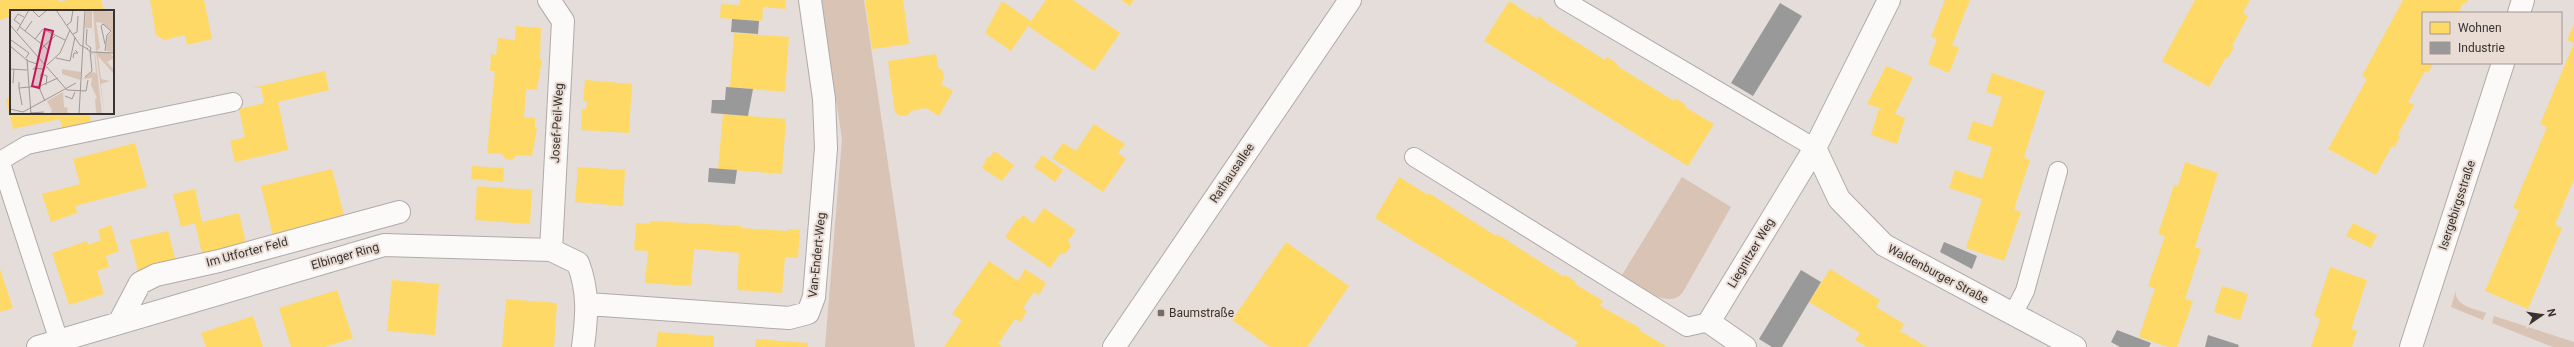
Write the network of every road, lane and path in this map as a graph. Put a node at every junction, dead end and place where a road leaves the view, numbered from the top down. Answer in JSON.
{"nodes":[{"id":1,"x":549,"y":0,"type":"edge"},
{"id":2,"x":810,"y":0,"type":"edge"},
{"id":3,"x":1350,"y":0,"type":"edge"},
{"id":4,"x":1564,"y":0,"type":"edge"},
{"id":5,"x":1889,"y":0,"type":"edge"},
{"id":6,"x":2523,"y":0,"type":"edge"},
{"id":7,"x":2519,"y":12,"type":"edge"},
{"id":8,"x":2503,"y":64,"type":"edge"},
{"id":9,"x":232,"y":102,"type":"dead end"},
{"id":10,"x":1815,"y":148,"type":"junction"},
{"id":11,"x":1414,"y":157,"type":"dead end"},
{"id":12,"x":0,"y":160,"type":"edge"},
{"id":13,"x":2058,"y":171,"type":"dead end"},
{"id":14,"x":399,"y":212,"type":"dead end"},
{"id":15,"x":551,"y":250,"type":"junction"},
{"id":16,"x":588,"y":304,"type":"junction"},
{"id":17,"x":2013,"y":314,"type":"junction"},
{"id":18,"x":1709,"y":322,"type":"junction"},
{"id":19,"x":119,"y":323,"type":"junction"},
{"id":20,"x":53,"y":345,"type":"edge"},
{"id":21,"x":583,"y":347,"type":"edge"},
{"id":22,"x":1114,"y":347,"type":"edge"},
{"id":23,"x":1745,"y":347,"type":"edge"},
{"id":24,"x":2075,"y":347,"type":"edge"},
{"id":25,"x":2412,"y":347,"type":"edge"}],
"edges":[{"from":1,"to":15,"type":"street","name":"Josef-Peil-Weg"},
{"from":2,"to":16,"type":"street","name":"Van-Endert-Weg"},
{"from":3,"to":22,"type":"street","name":"Rathausallee"},
{"from":4,"to":10,"type":"lane"},
{"from":5,"to":10,"type":"street"},
{"from":6,"to":7,"type":"street"},
{"from":8,"to":25,"type":"street","name":"Isergebirgsstraße"},
{"from":9,"to":12,"type":"lane"},
{"from":10,"to":17,"type":"street","name":"Waldenburger Straße"},
{"from":10,"to":18,"type":"street","name":"Liegnitzer Weg"},
{"from":11,"to":18,"type":"lane"},
{"from":12,"to":20,"type":"lane"},
{"from":13,"to":17,"type":"lane"},
{"from":14,"to":19,"type":"street","name":"Im Utforter Feld"},
{"from":15,"to":16,"type":"street","name":"Elbinger Ring"},
{"from":15,"to":19,"type":"street","name":"Elbinger Ring"},
{"from":16,"to":21,"type":"street","name":"Elbinger Ring"},
{"from":17,"to":24,"type":"street","name":"Waldenburger Straße"},
{"from":18,"to":23,"type":"street"},
{"from":19,"to":20,"type":"street","name":"Elbinger Ring"}]}
